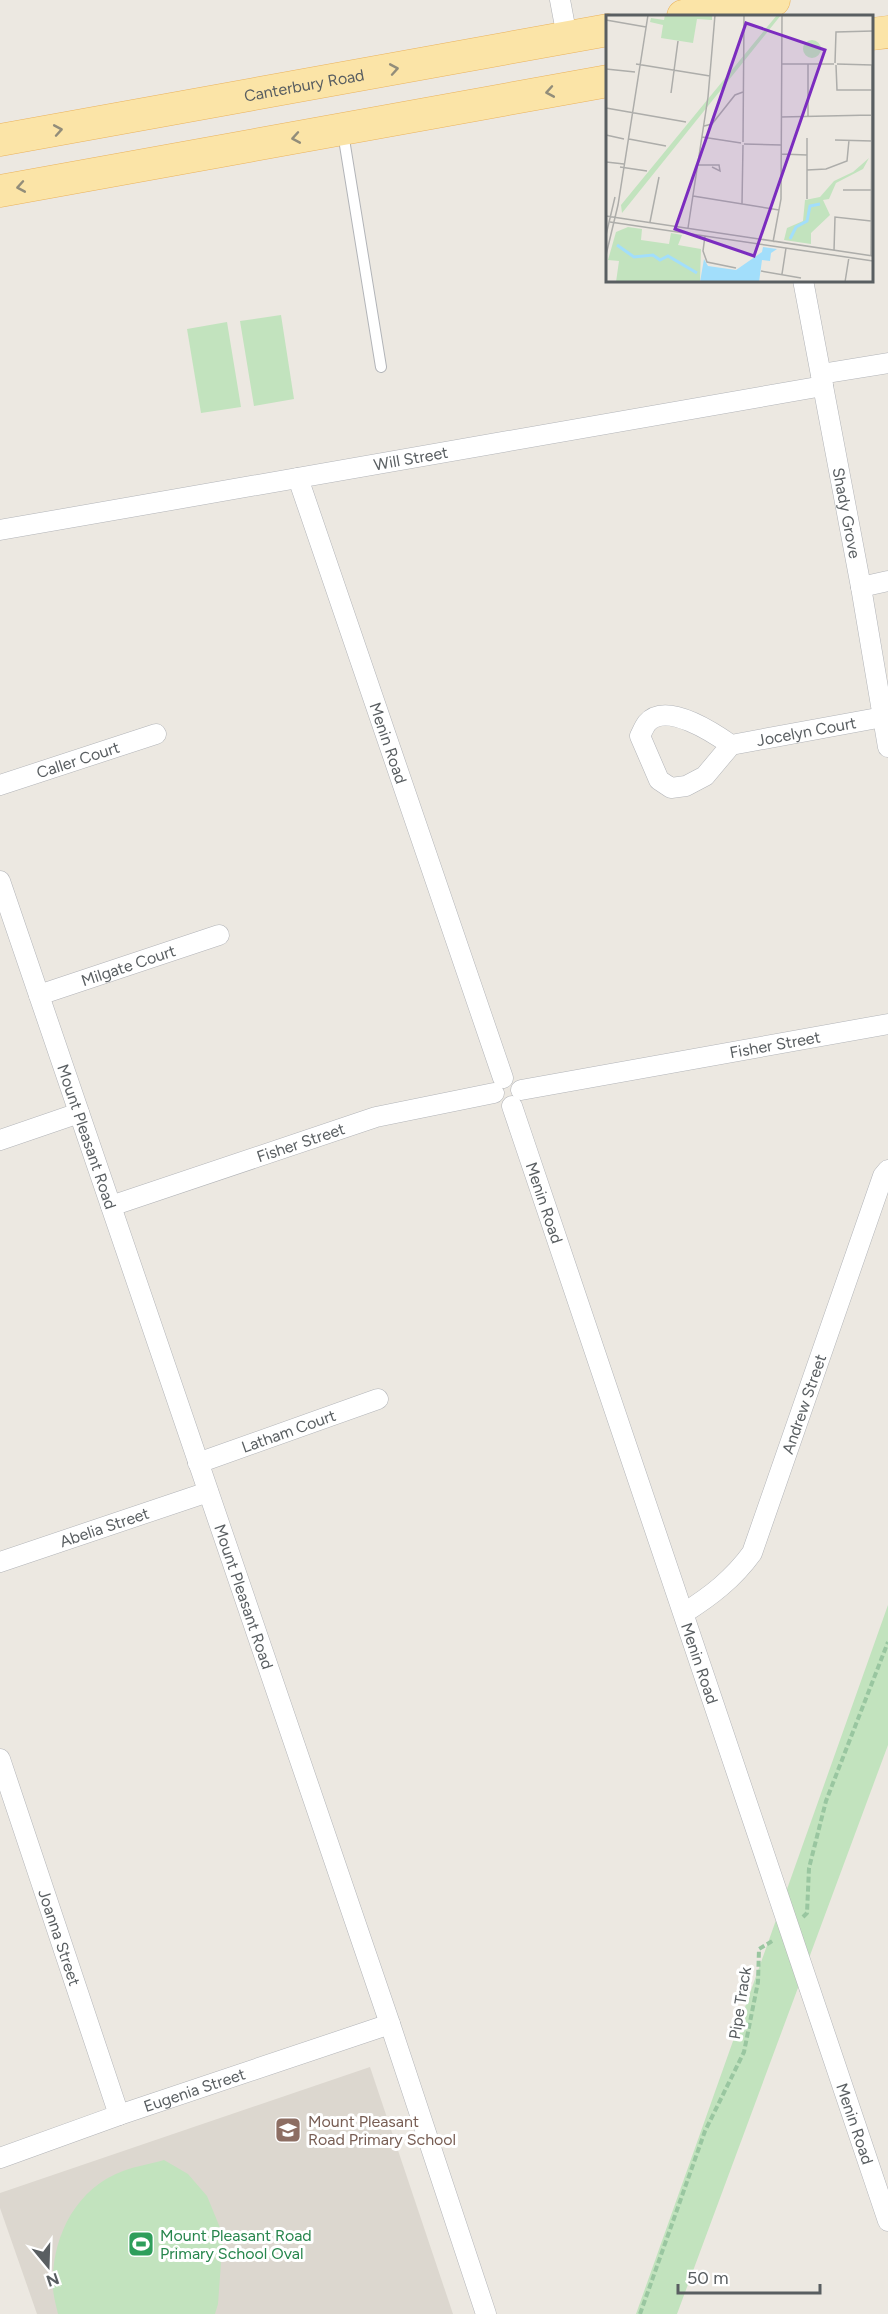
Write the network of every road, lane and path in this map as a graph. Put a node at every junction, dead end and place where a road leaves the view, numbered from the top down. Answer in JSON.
{"nodes":[{"id":1,"x":560,"y":0,"type":"edge"},
{"id":2,"x":759,"y":7,"type":"edge"},
{"id":3,"x":691,"y":15,"type":"edge"},
{"id":4,"x":606,"y":30,"type":"edge"},
{"id":5,"x":888,"y":32,"type":"edge"},
{"id":6,"x":873,"y":34,"type":"edge"},
{"id":7,"x":567,"y":37,"type":"junction"},
{"id":8,"x":606,"y":81,"type":"edge"},
{"id":9,"x":342,"y":129,"type":"junction"},
{"id":10,"x":0,"y":140,"type":"edge"},
{"id":11,"x":0,"y":191,"type":"edge"},
{"id":12,"x":803,"y":282,"type":"edge"},
{"id":13,"x":888,"y":363,"type":"edge"},
{"id":14,"x":381,"y":367,"type":"dead end"},
{"id":15,"x":822,"y":380,"type":"junction"},
{"id":16,"x":298,"y":478,"type":"junction"},
{"id":17,"x":0,"y":530,"type":"edge"},
{"id":18,"x":888,"y":581,"type":"edge"},
{"id":19,"x":861,"y":587,"type":"junction"},
{"id":20,"x":883,"y":717,"type":"junction"},
{"id":21,"x":156,"y":734,"type":"dead end"},
{"id":22,"x":731,"y":745,"type":"junction"},
{"id":23,"x":888,"y":747,"type":"edge"},
{"id":24,"x":0,"y":785,"type":"edge"},
{"id":25,"x":0,"y":881,"type":"edge"},
{"id":26,"x":219,"y":935,"type":"dead end"},
{"id":27,"x":39,"y":995,"type":"junction"},
{"id":28,"x":888,"y":1024,"type":"edge"},
{"id":29,"x":498,"y":1086,"type":"junction"},
{"id":30,"x":517,"y":1098,"type":"junction"},
{"id":31,"x":79,"y":1113,"type":"junction"},
{"id":32,"x":0,"y":1140,"type":"edge"},
{"id":33,"x":888,"y":1170,"type":"edge"},
{"id":34,"x":111,"y":1206,"type":"junction"},
{"id":35,"x":378,"y":1399,"type":"dead end"},
{"id":36,"x":198,"y":1463,"type":"junction"},
{"id":37,"x":208,"y":1492,"type":"junction"},
{"id":38,"x":0,"y":1562,"type":"edge"},
{"id":39,"x":684,"y":1613,"type":"junction"},
{"id":40,"x":888,"y":1642,"type":"edge"},
{"id":41,"x":0,"y":1759,"type":"edge"},
{"id":42,"x":789,"y":1931,"type":"junction"},
{"id":43,"x":390,"y":2024,"type":"junction"},
{"id":44,"x":119,"y":2115,"type":"junction"},
{"id":45,"x":0,"y":2158,"type":"edge"},
{"id":46,"x":888,"y":2222,"type":"edge"},
{"id":47,"x":486,"y":2314,"type":"edge"},
{"id":48,"x":640,"y":2314,"type":"edge"}],
"edges":[{"from":1,"to":7,"type":"street"},
{"from":2,"to":3,"type":"main road"},
{"from":4,"to":7,"type":"main road","name":"Canterbury Road"},
{"from":5,"to":6,"type":"main road"},
{"from":10,"to":7,"type":"main road","name":"Canterbury Road","one_way":true},
{"from":8,"to":9,"type":"main road","one_way":true},
{"from":9,"to":11,"type":"main road","one_way":true},
{"from":9,"to":14,"type":"lane"},
{"from":12,"to":15,"type":"street","name":"Shady Grove"},
{"from":13,"to":15,"type":"street","name":"Will Street"},
{"from":15,"to":16,"type":"street","name":"Will Street"},
{"from":15,"to":19,"type":"street","name":"Shady Grove"},
{"from":16,"to":17,"type":"street","name":"Will Street"},
{"from":16,"to":29,"type":"street","name":"Menin Road"},
{"from":18,"to":19,"type":"street"},
{"from":19,"to":20,"type":"street","name":"Shady Grove"},
{"from":20,"to":22,"type":"street","name":"Jocelyn Court"},
{"from":20,"to":23,"type":"street","name":"Shady Grove"},
{"from":21,"to":24,"type":"street","name":"Caller Court"},
{"from":22,"to":22,"type":"street"},
{"from":25,"to":27,"type":"street","name":"Mount Pleasant Road"},
{"from":26,"to":27,"type":"street","name":"Milgate Court"},
{"from":27,"to":31,"type":"street","name":"Mount Pleasant Road"},
{"from":28,"to":30,"type":"street","name":"Fisher Street"},
{"from":29,"to":30,"type":"street"},
{"from":29,"to":34,"type":"street","name":"Fisher Street"},
{"from":30,"to":39,"type":"street","name":"Menin Road"},
{"from":31,"to":32,"type":"street"},
{"from":31,"to":34,"type":"street","name":"Mount Pleasant Road"},
{"from":33,"to":39,"type":"street","name":"Andrew Street"},
{"from":34,"to":36,"type":"street","name":"Mount Pleasant Road"},
{"from":35,"to":36,"type":"street","name":"Latham Court"},
{"from":36,"to":37,"type":"street","name":"Mount Pleasant Road"},
{"from":37,"to":38,"type":"street","name":"Abelia Street"},
{"from":37,"to":43,"type":"street","name":"Mount Pleasant Road"},
{"from":39,"to":42,"type":"street","name":"Menin Road"},
{"from":40,"to":42,"type":"path","name":"Pipe Track"},
{"from":41,"to":44,"type":"street","name":"Joanna Street"},
{"from":42,"to":46,"type":"street","name":"Menin Road"},
{"from":42,"to":48,"type":"path","name":"Pipe Track"},
{"from":43,"to":44,"type":"street","name":"Eugenia Street"},
{"from":43,"to":47,"type":"street","name":"Mount Pleasant Road"},
{"from":44,"to":45,"type":"street","name":"Eugenia Street"}]}
